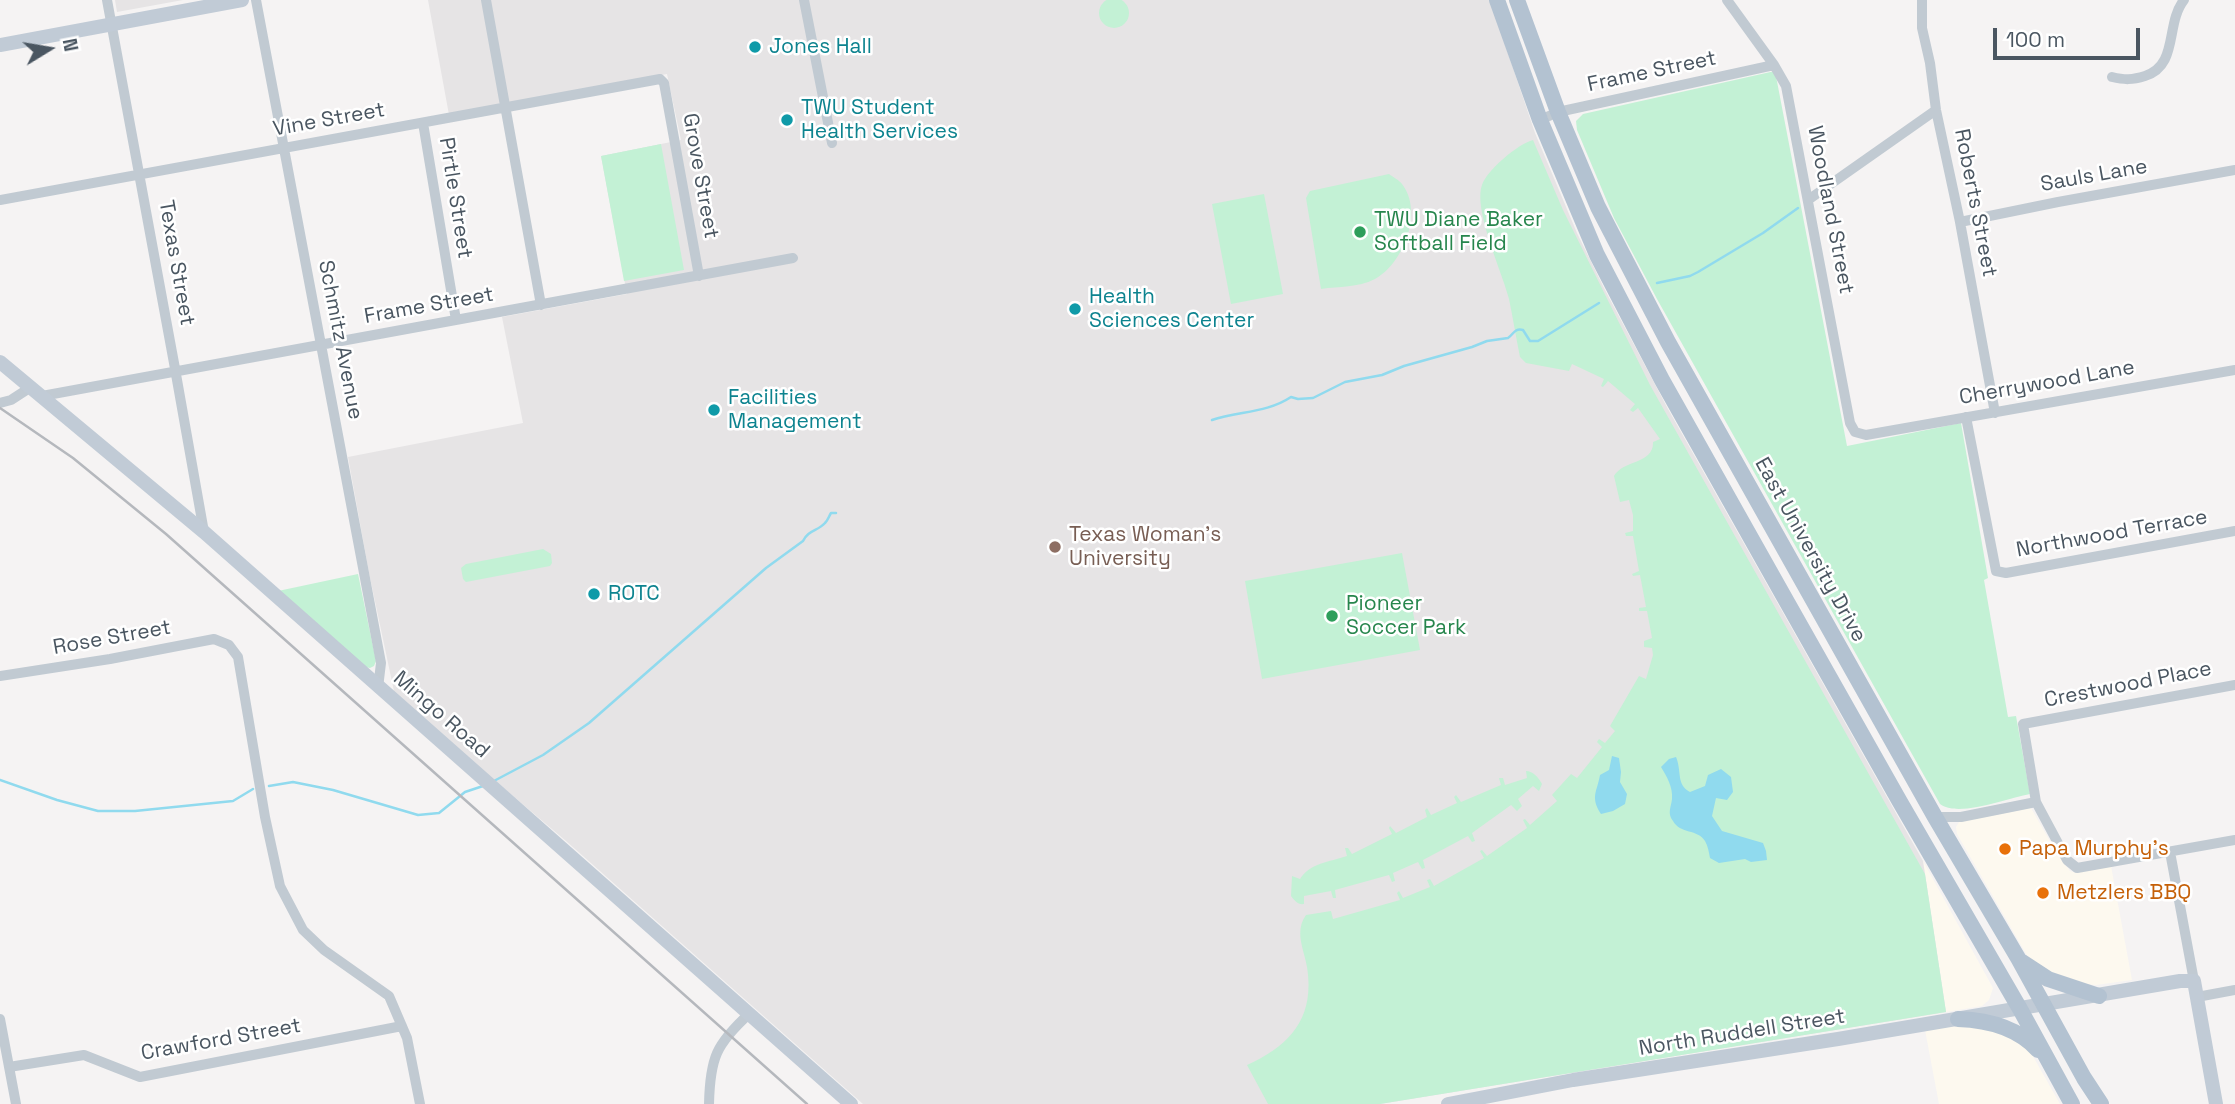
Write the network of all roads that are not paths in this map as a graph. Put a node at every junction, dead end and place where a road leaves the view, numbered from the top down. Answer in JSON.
{"nodes":[{"id":1,"x":107,"y":0,"type":"edge"},
{"id":2,"x":242,"y":0,"type":"edge"},
{"id":3,"x":256,"y":0,"type":"edge"},
{"id":4,"x":486,"y":0,"type":"edge"},
{"id":5,"x":804,"y":0,"type":"edge"},
{"id":6,"x":1497,"y":0,"type":"edge"},
{"id":7,"x":1517,"y":0,"type":"edge"},
{"id":8,"x":1727,"y":0,"type":"edge"},
{"id":9,"x":1922,"y":0,"type":"edge"},
{"id":10,"x":2185,"y":0,"type":"edge"},
{"id":11,"x":111,"y":24,"type":"junction"},
{"id":12,"x":0,"y":45,"type":"edge"},
{"id":13,"x":1774,"y":65,"type":"junction"},
{"id":14,"x":2112,"y":77,"type":"dead end"},
{"id":15,"x":664,"y":83,"type":"joint"},
{"id":16,"x":506,"y":107,"type":"junction"},
{"id":17,"x":1936,"y":110,"type":"junction"},
{"id":18,"x":1559,"y":112,"type":"junction"},
{"id":19,"x":1540,"y":120,"type":"junction"},
{"id":20,"x":423,"y":122,"type":"junction"},
{"id":21,"x":832,"y":143,"type":"dead end"},
{"id":22,"x":284,"y":148,"type":"junction"},
{"id":23,"x":2235,"y":170,"type":"edge"},
{"id":24,"x":140,"y":174,"type":"junction"},
{"id":25,"x":0,"y":200,"type":"edge"},
{"id":26,"x":1808,"y":200,"type":"junction"},
{"id":27,"x":1960,"y":222,"type":"junction"},
{"id":28,"x":793,"y":258,"type":"dead end"},
{"id":29,"x":699,"y":276,"type":"junction"},
{"id":30,"x":541,"y":305,"type":"junction"},
{"id":31,"x":456,"y":320,"type":"junction"},
{"id":32,"x":321,"y":345,"type":"junction"},
{"id":33,"x":0,"y":362,"type":"edge"},
{"id":34,"x":2235,"y":370,"type":"edge"},
{"id":35,"x":176,"y":372,"type":"junction"},
{"id":36,"x":36,"y":392,"type":"junction"},
{"id":37,"x":0,"y":403,"type":"edge"},
{"id":38,"x":1995,"y":413,"type":"junction"},
{"id":39,"x":1966,"y":417,"type":"junction"},
{"id":40,"x":1866,"y":435,"type":"joint"},
{"id":41,"x":2235,"y":531,"type":"edge"},
{"id":42,"x":204,"y":533,"type":"junction"},
{"id":43,"x":0,"y":676,"type":"edge"},
{"id":44,"x":2235,"y":685,"type":"edge"},
{"id":45,"x":378,"y":688,"type":"junction"},
{"id":46,"x":2036,"y":802,"type":"junction"},
{"id":47,"x":1935,"y":817,"type":"junction"},
{"id":48,"x":2235,"y":840,"type":"edge"},
{"id":49,"x":2170,"y":852,"type":"junction"},
{"id":50,"x":2018,"y":958,"type":"junction"},
{"id":51,"x":2194,"y":981,"type":"junction"},
{"id":52,"x":2235,"y":990,"type":"edge"},
{"id":53,"x":2099,"y":996,"type":"junction"},
{"id":54,"x":2197,"y":997,"type":"junction"},
{"id":55,"x":2044,"y":1006,"type":"junction"},
{"id":56,"x":2020,"y":1009,"type":"junction"},
{"id":57,"x":750,"y":1013,"type":"junction"},
{"id":58,"x":0,"y":1019,"type":"edge"},
{"id":59,"x":1958,"y":1019,"type":"junction"},
{"id":60,"x":402,"y":1026,"type":"junction"},
{"id":61,"x":2,"y":1041,"type":"edge"},
{"id":62,"x":9,"y":1067,"type":"junction"},
{"id":63,"x":2052,"y":1067,"type":"junction"},
{"id":64,"x":16,"y":1104,"type":"edge"},
{"id":65,"x":420,"y":1104,"type":"edge"},
{"id":66,"x":709,"y":1104,"type":"edge"},
{"id":67,"x":851,"y":1104,"type":"edge"},
{"id":68,"x":1448,"y":1104,"type":"edge"},
{"id":69,"x":2072,"y":1104,"type":"edge"},
{"id":70,"x":2101,"y":1104,"type":"edge"},
{"id":71,"x":2216,"y":1104,"type":"edge"}],
"edges":[{"from":1,"to":11,"type":"street","name":"Texas Street"},
{"from":2,"to":11,"type":"street"},
{"from":3,"to":22,"type":"street","name":"Schmitz Avenue"},
{"from":4,"to":16,"type":"street"},
{"from":5,"to":21,"type":"street"},
{"from":6,"to":19,"type":"main road"},
{"from":7,"to":18,"type":"main road","name":"East University Drive"},
{"from":8,"to":13,"type":"street","name":"Woodland Street"},
{"from":9,"to":17,"type":"street","name":"Roberts Street"},
{"from":10,"to":14,"type":"street"},
{"from":11,"to":12,"type":"street"},
{"from":11,"to":24,"type":"street","name":"Texas Street"},
{"from":13,"to":18,"type":"street","name":"Frame Street"},
{"from":13,"to":26,"type":"street","name":"Woodland Street"},
{"from":15,"to":16,"type":"street","name":"Vine Street"},
{"from":15,"to":29,"type":"street","name":"Grove Street"},
{"from":16,"to":20,"type":"street","name":"Vine Street"},
{"from":16,"to":30,"type":"street"},
{"from":17,"to":26,"type":"street"},
{"from":17,"to":27,"type":"street","name":"Roberts Street"},
{"from":18,"to":19,"type":"street","name":"Frame Street"},
{"from":18,"to":47,"type":"main road","name":"East University Drive"},
{"from":19,"to":56,"type":"main road"},
{"from":20,"to":22,"type":"street","name":"Vine Street"},
{"from":20,"to":31,"type":"street","name":"Pirtle Street"},
{"from":22,"to":24,"type":"street","name":"Vine Street"},
{"from":22,"to":32,"type":"street","name":"Schmitz Avenue"},
{"from":23,"to":27,"type":"street","name":"Sauls Lane"},
{"from":24,"to":25,"type":"street","name":"Vine Street"},
{"from":24,"to":35,"type":"street","name":"Texas Street"},
{"from":26,"to":40,"type":"street","name":"Woodland Street"},
{"from":27,"to":38,"type":"street","name":"Roberts Street"},
{"from":28,"to":29,"type":"street","name":"Frame Street"},
{"from":29,"to":30,"type":"street","name":"Frame Street"},
{"from":30,"to":31,"type":"street","name":"Frame Street"},
{"from":31,"to":32,"type":"street","name":"Frame Street"},
{"from":32,"to":35,"type":"street","name":"Frame Street"},
{"from":32,"to":45,"type":"street","name":"Schmitz Avenue"},
{"from":33,"to":36,"type":"street","name":"Mingo Road"},
{"from":34,"to":38,"type":"street","name":"Cherrywood Lane"},
{"from":35,"to":36,"type":"street","name":"Frame Street"},
{"from":35,"to":42,"type":"street","name":"Texas Street"},
{"from":36,"to":37,"type":"street","name":"Frame Street"},
{"from":36,"to":42,"type":"street","name":"Mingo Road"},
{"from":38,"to":39,"type":"street","name":"Cherrywood Lane"},
{"from":39,"to":40,"type":"street","name":"Cherrywood Lane"},
{"from":39,"to":41,"type":"street","name":"Northwood Terrace"},
{"from":42,"to":45,"type":"street","name":"Mingo Road"},
{"from":43,"to":60,"type":"street","name":"Rose Street"},
{"from":44,"to":46,"type":"street","name":"Crestwood Place"},
{"from":45,"to":57,"type":"street","name":"Mingo Road"},
{"from":46,"to":47,"type":"street"},
{"from":46,"to":49,"type":"street"},
{"from":47,"to":50,"type":"main road","name":"East University Drive"},
{"from":48,"to":49,"type":"street"},
{"from":49,"to":51,"type":"street"},
{"from":50,"to":53,"type":"main road"},
{"from":50,"to":55,"type":"main road","name":"East University Drive"},
{"from":51,"to":53,"type":"street","name":"North Ruddell Street"},
{"from":51,"to":54,"type":"street"},
{"from":52,"to":54,"type":"street"},
{"from":53,"to":55,"type":"street","name":"North Ruddell Street"},
{"from":54,"to":71,"type":"street"},
{"from":55,"to":56,"type":"street","name":"North Ruddell Street"},
{"from":55,"to":70,"type":"main road","name":"East University Drive"},
{"from":56,"to":59,"type":"street","name":"North Ruddell Street"},
{"from":56,"to":63,"type":"main road"},
{"from":57,"to":66,"type":"street"},
{"from":57,"to":67,"type":"street","name":"Mingo Road"},
{"from":58,"to":61,"type":"street"},
{"from":59,"to":63,"type":"main road"},
{"from":59,"to":68,"type":"street","name":"North Ruddell Street"},
{"from":60,"to":62,"type":"street","name":"Crawford Street"},
{"from":60,"to":65,"type":"street"},
{"from":61,"to":62,"type":"street"},
{"from":62,"to":64,"type":"street"},
{"from":63,"to":69,"type":"main road"}]}
